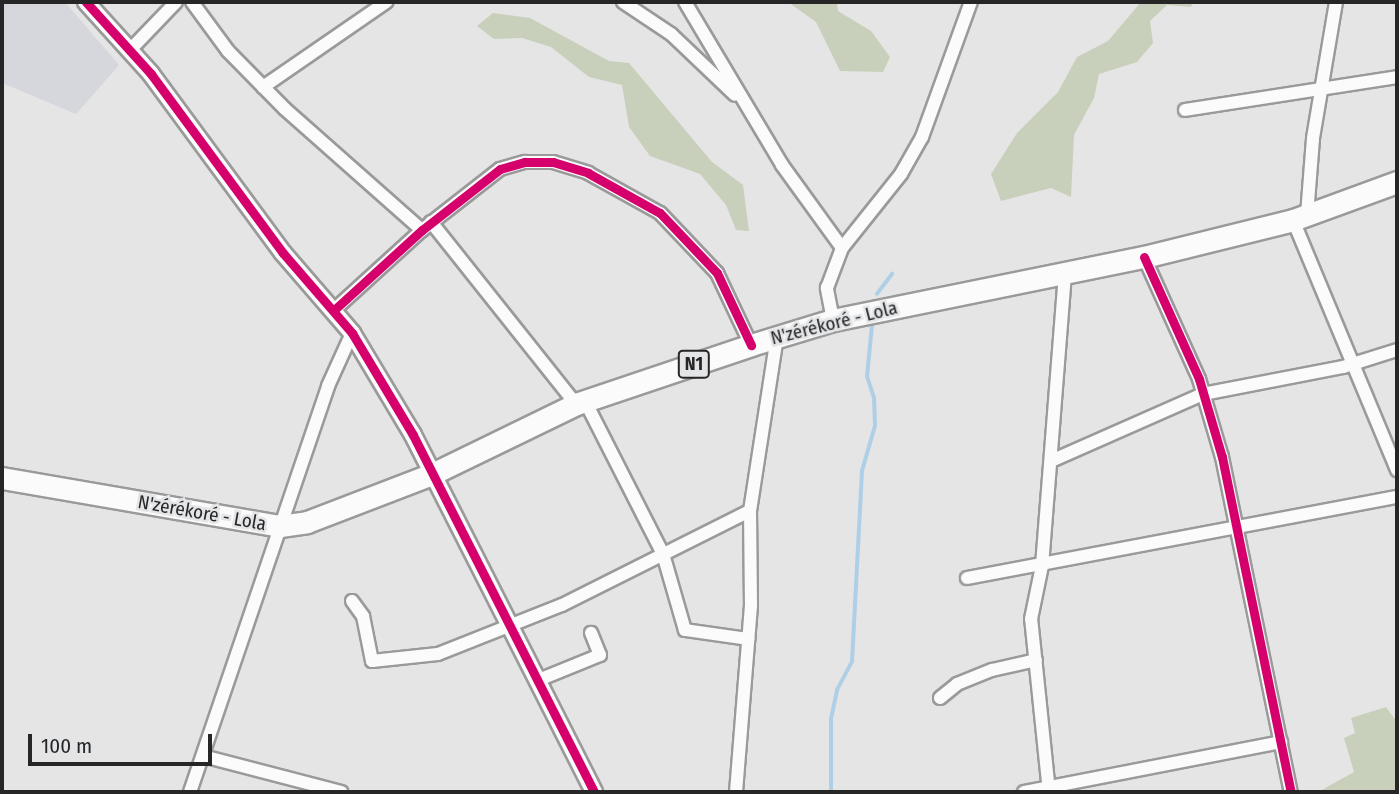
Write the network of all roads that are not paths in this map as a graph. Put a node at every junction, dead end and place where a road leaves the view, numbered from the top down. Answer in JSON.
{"nodes":[{"id":1,"x":86,"y":2,"type":"edge"},
{"id":2,"x":176,"y":2,"type":"edge"},
{"id":3,"x":192,"y":2,"type":"edge"},
{"id":4,"x":386,"y":2,"type":"edge"},
{"id":5,"x":623,"y":2,"type":"edge"},
{"id":6,"x":685,"y":2,"type":"edge"},
{"id":7,"x":971,"y":2,"type":"edge"},
{"id":8,"x":1336,"y":2,"type":"edge"},
{"id":9,"x":131,"y":50,"type":"junction"},
{"id":10,"x":1397,"y":77,"type":"edge"},
{"id":11,"x":1321,"y":86,"type":"junction"},
{"id":12,"x":263,"y":87,"type":"junction"},
{"id":13,"x":741,"y":99,"type":"junction"},
{"id":14,"x":1185,"y":110,"type":"dead end"},
{"id":15,"x":1397,"y":182,"type":"edge"},
{"id":16,"x":1300,"y":217,"type":"junction"},
{"id":17,"x":426,"y":226,"type":"junction"},
{"id":18,"x":842,"y":248,"type":"junction"},
{"id":19,"x":1144,"y":257,"type":"junction"},
{"id":20,"x":1065,"y":275,"type":"junction"},
{"id":21,"x":334,"y":310,"type":"junction"},
{"id":22,"x":833,"y":320,"type":"junction"},
{"id":23,"x":352,"y":332,"type":"junction"},
{"id":24,"x":777,"y":337,"type":"junction"},
{"id":25,"x":751,"y":345,"type":"junction"},
{"id":26,"x":1397,"y":350,"type":"edge"},
{"id":27,"x":1353,"y":364,"type":"junction"},
{"id":28,"x":1203,"y":394,"type":"junction"},
{"id":29,"x":581,"y":402,"type":"junction"},
{"id":30,"x":1051,"y":461,"type":"junction"},
{"id":31,"x":1397,"y":470,"type":"edge"},
{"id":32,"x":432,"y":474,"type":"junction"},
{"id":33,"x":2,"y":478,"type":"edge"},
{"id":34,"x":1397,"y":497,"type":"edge"},
{"id":35,"x":750,"y":511,"type":"junction"},
{"id":36,"x":280,"y":526,"type":"junction"},
{"id":37,"x":1236,"y":527,"type":"junction"},
{"id":38,"x":663,"y":554,"type":"junction"},
{"id":39,"x":1042,"y":566,"type":"junction"},
{"id":40,"x":967,"y":578,"type":"dead end"},
{"id":41,"x":352,"y":601,"type":"dead end"},
{"id":42,"x":509,"y":628,"type":"junction"},
{"id":43,"x":592,"y":634,"type":"dead end"},
{"id":44,"x":748,"y":639,"type":"junction"},
{"id":45,"x":1035,"y":660,"type":"junction"},
{"id":46,"x":536,"y":681,"type":"junction"},
{"id":47,"x":940,"y":698,"type":"dead end"},
{"id":48,"x":1281,"y":742,"type":"junction"},
{"id":49,"x":203,"y":755,"type":"junction"},
{"id":50,"x":1049,"y":790,"type":"edge"},
{"id":51,"x":190,"y":792,"type":"edge"},
{"id":52,"x":341,"y":792,"type":"edge"},
{"id":53,"x":594,"y":792,"type":"edge"},
{"id":54,"x":736,"y":792,"type":"edge"},
{"id":55,"x":1024,"y":792,"type":"edge"},
{"id":56,"x":1291,"y":792,"type":"edge"}],
"edges":[{"from":1,"to":9,"type":"street"},
{"from":2,"to":9,"type":"street"},
{"from":3,"to":12,"type":"street"},
{"from":4,"to":12,"type":"street"},
{"from":5,"to":13,"type":"street"},
{"from":6,"to":13,"type":"street"},
{"from":7,"to":18,"type":"street"},
{"from":8,"to":11,"type":"street"},
{"from":9,"to":21,"type":"street"},
{"from":10,"to":11,"type":"street"},
{"from":11,"to":14,"type":"street"},
{"from":11,"to":16,"type":"street"},
{"from":12,"to":17,"type":"street"},
{"from":13,"to":18,"type":"street"},
{"from":15,"to":16,"type":"highway","name":"N'zérékoré - Lola","number":"N1"},
{"from":16,"to":19,"type":"highway","name":"N'zérékoré - Lola","number":"N1"},
{"from":16,"to":27,"type":"street"},
{"from":17,"to":21,"type":"street"},
{"from":17,"to":25,"type":"street"},
{"from":17,"to":29,"type":"street"},
{"from":18,"to":22,"type":"street"},
{"from":19,"to":20,"type":"highway","name":"N'zérékoré - Lola","number":"N1"},
{"from":19,"to":28,"type":"street"},
{"from":20,"to":22,"type":"highway","name":"N'zérékoré - Lola","number":"N1"},
{"from":20,"to":30,"type":"street"},
{"from":21,"to":23,"type":"street"},
{"from":22,"to":24,"type":"highway","name":"N'zérékoré - Lola","number":"N1"},
{"from":23,"to":32,"type":"street"},
{"from":23,"to":36,"type":"street"},
{"from":24,"to":25,"type":"highway","name":"N'zérékoré - Lola","number":"N1"},
{"from":24,"to":35,"type":"street"},
{"from":25,"to":29,"type":"highway","name":"N'zérékoré - Lola","number":"N1"},
{"from":26,"to":27,"type":"street"},
{"from":27,"to":28,"type":"street"},
{"from":27,"to":31,"type":"street"},
{"from":28,"to":30,"type":"street"},
{"from":28,"to":37,"type":"street"},
{"from":29,"to":32,"type":"highway","name":"N'zérékoré - Lola","number":"N1"},
{"from":29,"to":38,"type":"street"},
{"from":30,"to":39,"type":"street"},
{"from":32,"to":36,"type":"highway","name":"N'zérékoré - Lola","number":"N1"},
{"from":32,"to":42,"type":"street"},
{"from":33,"to":36,"type":"highway","name":"N'zérékoré - Lola","number":"N1"},
{"from":34,"to":37,"type":"street"},
{"from":35,"to":38,"type":"street"},
{"from":35,"to":44,"type":"street"},
{"from":36,"to":49,"type":"street"},
{"from":37,"to":39,"type":"street"},
{"from":37,"to":48,"type":"street"},
{"from":38,"to":42,"type":"street"},
{"from":38,"to":44,"type":"street"},
{"from":39,"to":40,"type":"street"},
{"from":39,"to":45,"type":"street"},
{"from":41,"to":42,"type":"street"},
{"from":42,"to":46,"type":"street"},
{"from":43,"to":46,"type":"street"},
{"from":44,"to":54,"type":"street"},
{"from":45,"to":47,"type":"street"},
{"from":45,"to":50,"type":"street"},
{"from":46,"to":53,"type":"street"},
{"from":48,"to":50,"type":"street"},
{"from":48,"to":56,"type":"street"},
{"from":49,"to":51,"type":"street"},
{"from":49,"to":52,"type":"street"},
{"from":50,"to":55,"type":"street"}]}
